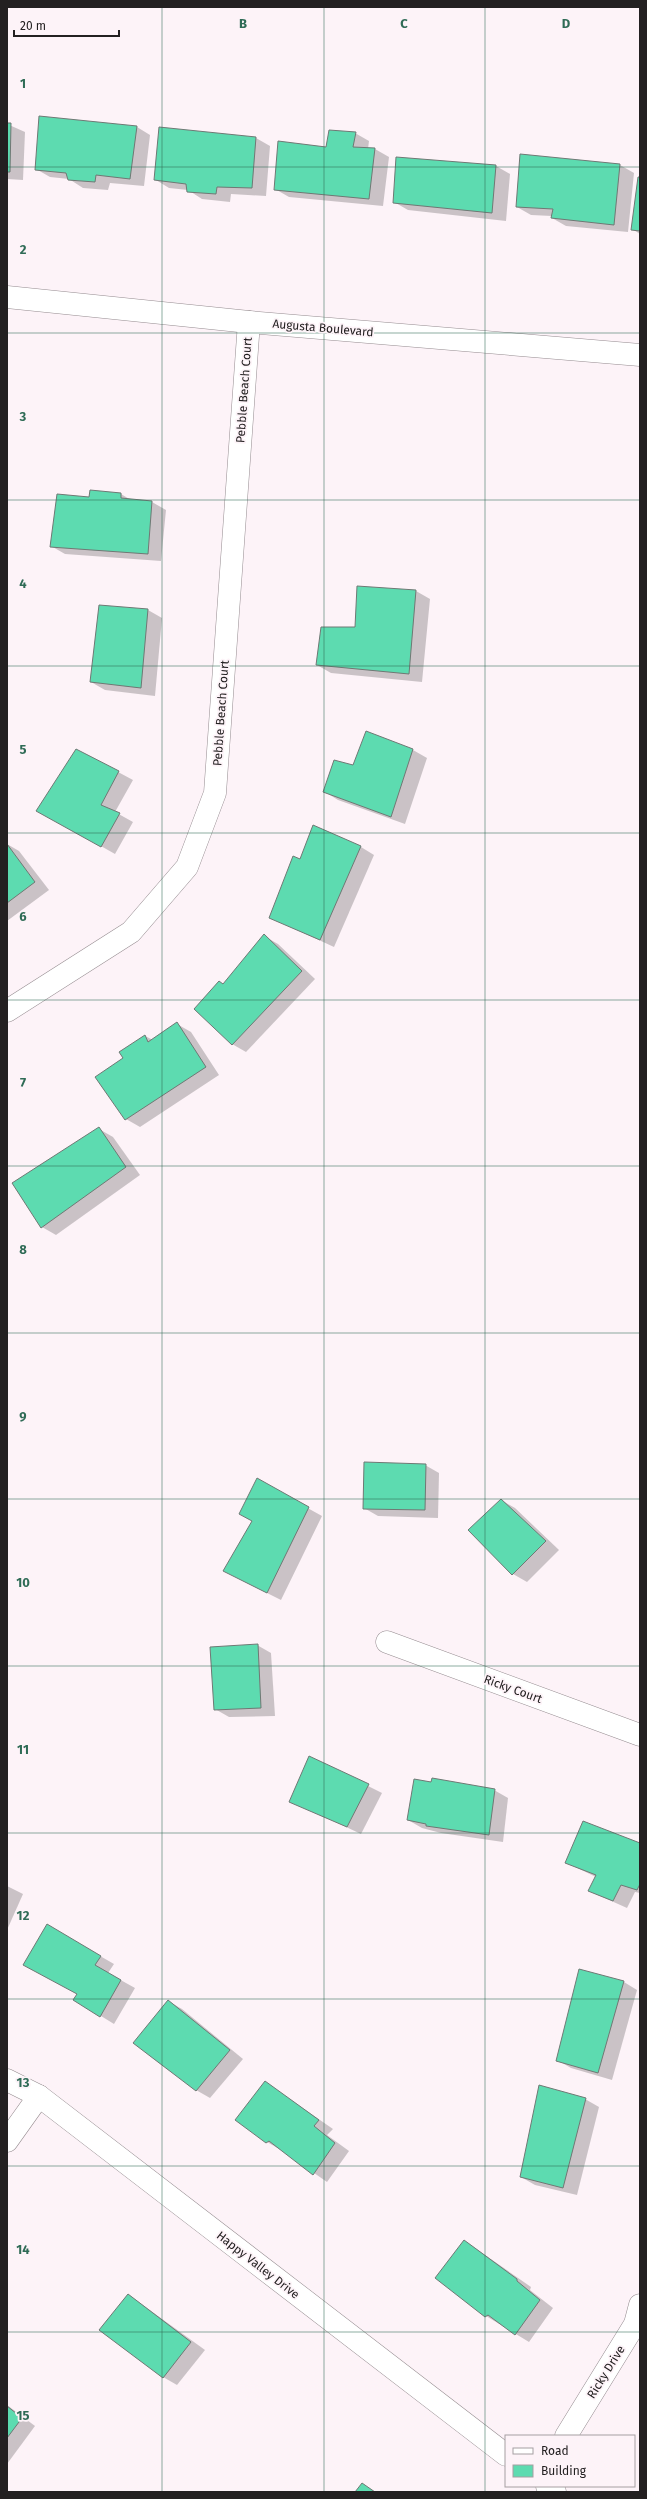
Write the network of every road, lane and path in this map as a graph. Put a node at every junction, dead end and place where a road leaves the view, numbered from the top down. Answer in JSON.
{"nodes":[{"id":1,"x":7,"y":297,"type":"edge"},
{"id":2,"x":249,"y":322,"type":"junction"},
{"id":3,"x":640,"y":355,"type":"edge"},
{"id":4,"x":7,"y":1011,"type":"edge"},
{"id":5,"x":387,"y":1642,"type":"dead end"},
{"id":6,"x":640,"y":1735,"type":"edge"},
{"id":7,"x":7,"y":2080,"type":"edge"},
{"id":8,"x":40,"y":2096,"type":"junction"},
{"id":9,"x":7,"y":2141,"type":"edge"},
{"id":10,"x":640,"y":2305,"type":"edge"},
{"id":11,"x":567,"y":2435,"type":"edge"},
{"id":12,"x":505,"y":2454,"type":"edge"}],
"edges":[{"from":1,"to":2,"type":"street","name":"Augusta Boulevard"},
{"from":2,"to":3,"type":"street","name":"Augusta Boulevard"},
{"from":2,"to":4,"type":"street","name":"Pebble Beach Court"},
{"from":5,"to":6,"type":"street","name":"Ricky Court"},
{"from":7,"to":8,"type":"street","name":"Happy Valley Drive"},
{"from":8,"to":9,"type":"street"},
{"from":8,"to":12,"type":"street","name":"Happy Valley Drive"},
{"from":10,"to":11,"type":"street","name":"Ricky Drive"}]}
